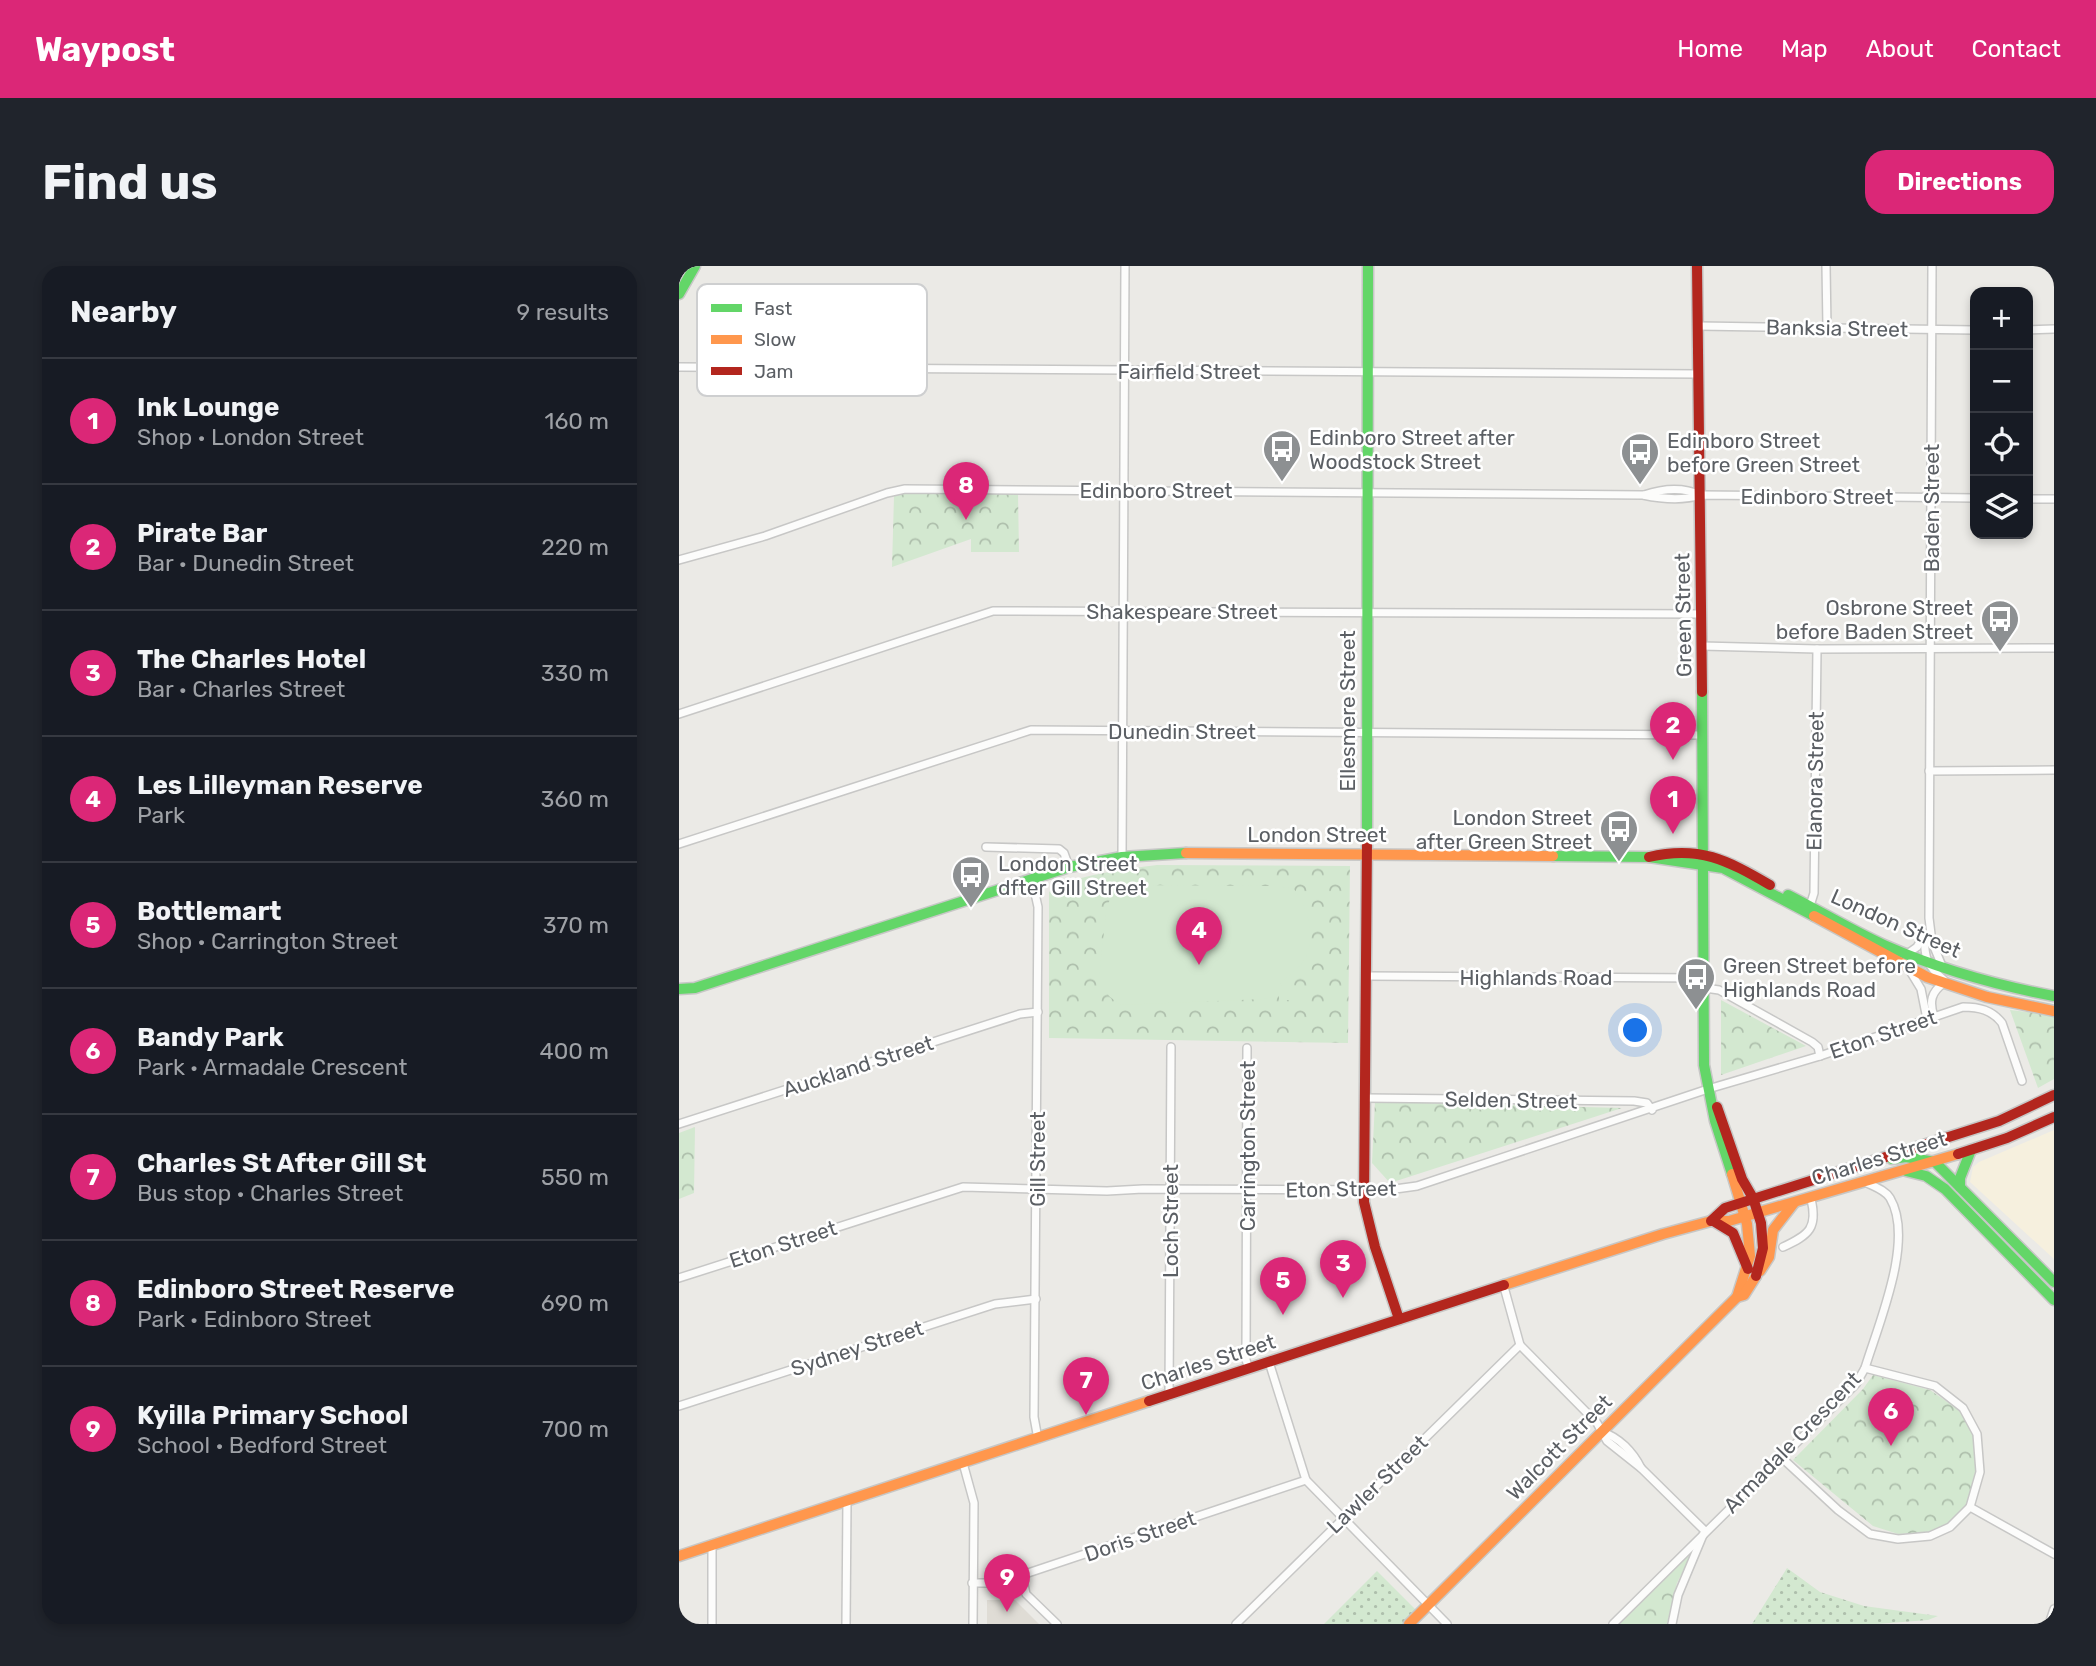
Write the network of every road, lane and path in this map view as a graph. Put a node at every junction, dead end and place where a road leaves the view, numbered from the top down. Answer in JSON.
{"nodes":[{"id":1,"x":695,"y":266,"type":"edge"},
{"id":2,"x":1125,"y":266,"type":"edge"},
{"id":3,"x":1368,"y":266,"type":"edge"},
{"id":4,"x":1697,"y":266,"type":"edge"},
{"id":5,"x":1826,"y":266,"type":"edge"},
{"id":6,"x":1932,"y":266,"type":"edge"},
{"id":7,"x":679,"y":293,"type":"edge"},
{"id":8,"x":1698,"y":326,"type":"junction"},
{"id":9,"x":1827,"y":327,"type":"junction"},
{"id":10,"x":1932,"y":328,"type":"junction"},
{"id":11,"x":1970,"y":330,"type":"edge"},
{"id":12,"x":2033,"y":330,"type":"edge"},
{"id":13,"x":2054,"y":330,"type":"edge"},
{"id":14,"x":679,"y":367,"type":"edge"},
{"id":15,"x":697,"y":367,"type":"edge"},
{"id":16,"x":927,"y":369,"type":"edge"},
{"id":17,"x":1125,"y":371,"type":"junction"},
{"id":18,"x":1368,"y":372,"type":"junction"},
{"id":19,"x":1698,"y":374,"type":"junction"},
{"id":20,"x":1123,"y":490,"type":"junction"},
{"id":21,"x":1367,"y":492,"type":"junction"},
{"id":22,"x":1701,"y":495,"type":"junction"},
{"id":23,"x":1931,"y":497,"type":"junction"},
{"id":24,"x":1970,"y":498,"type":"edge"},
{"id":25,"x":2033,"y":499,"type":"edge"},
{"id":26,"x":2054,"y":499,"type":"edge"},
{"id":27,"x":679,"y":560,"type":"edge"},
{"id":28,"x":1123,"y":611,"type":"junction"},
{"id":29,"x":1366,"y":612,"type":"junction"},
{"id":30,"x":1702,"y":614,"type":"junction"},
{"id":31,"x":1702,"y":646,"type":"junction"},
{"id":32,"x":1930,"y":648,"type":"junction"},
{"id":33,"x":2054,"y":648,"type":"edge"},
{"id":34,"x":1817,"y":649,"type":"junction"},
{"id":35,"x":679,"y":713,"type":"edge"},
{"id":36,"x":1121,"y":730,"type":"junction"},
{"id":37,"x":1366,"y":731,"type":"junction"},
{"id":38,"x":1703,"y":735,"type":"junction"},
{"id":39,"x":1929,"y":771,"type":"junction"},
{"id":40,"x":2054,"y":771,"type":"edge"},
{"id":41,"x":679,"y":844,"type":"edge"},
{"id":42,"x":986,"y":847,"type":"dead end"},
{"id":43,"x":1702,"y":852,"type":"junction"},
{"id":44,"x":1366,"y":853,"type":"junction"},
{"id":45,"x":1122,"y":857,"type":"junction"},
{"id":46,"x":1649,"y":857,"type":"junction"},
{"id":47,"x":1702,"y":864,"type":"junction"},
{"id":48,"x":1069,"y":867,"type":"junction"},
{"id":49,"x":1032,"y":880,"type":"junction"},
{"id":50,"x":1809,"y":909,"type":"junction"},
{"id":51,"x":1929,"y":918,"type":"junction"},
{"id":52,"x":1924,"y":936,"type":"junction"},
{"id":53,"x":1907,"y":954,"type":"junction"},
{"id":54,"x":1927,"y":962,"type":"junction"},
{"id":55,"x":1943,"y":968,"type":"junction"},
{"id":56,"x":1910,"y":970,"type":"junction"},
{"id":57,"x":1367,"y":976,"type":"junction"},
{"id":58,"x":1705,"y":983,"type":"junction"},
{"id":59,"x":1947,"y":984,"type":"junction"},
{"id":60,"x":695,"y":988,"type":"junction"},
{"id":61,"x":679,"y":989,"type":"edge"},
{"id":62,"x":2054,"y":996,"type":"edge"},
{"id":63,"x":679,"y":997,"type":"edge"},
{"id":64,"x":2054,"y":1010,"type":"edge"},
{"id":65,"x":1038,"y":1012,"type":"junction"},
{"id":66,"x":1930,"y":1018,"type":"junction"},
{"id":67,"x":1171,"y":1047,"type":"dead end"},
{"id":68,"x":1247,"y":1048,"type":"dead end"},
{"id":69,"x":1820,"y":1056,"type":"junction"},
{"id":70,"x":2022,"y":1080,"type":"dead end"},
{"id":71,"x":1708,"y":1089,"type":"junction"},
{"id":72,"x":2054,"y":1095,"type":"edge"},
{"id":73,"x":1366,"y":1098,"type":"junction"},
{"id":74,"x":1652,"y":1110,"type":"junction"},
{"id":75,"x":2054,"y":1117,"type":"edge"},
{"id":76,"x":679,"y":1124,"type":"edge"},
{"id":77,"x":1971,"y":1150,"type":"junction"},
{"id":78,"x":1875,"y":1161,"type":"junction"},
{"id":79,"x":1935,"y":1162,"type":"junction"},
{"id":80,"x":1906,"y":1171,"type":"junction"},
{"id":81,"x":1867,"y":1183,"type":"junction"},
{"id":82,"x":1960,"y":1187,"type":"junction"},
{"id":83,"x":1037,"y":1188,"type":"junction"},
{"id":84,"x":1170,"y":1189,"type":"junction"},
{"id":85,"x":1247,"y":1190,"type":"junction"},
{"id":86,"x":1364,"y":1190,"type":"junction"},
{"id":87,"x":1753,"y":1199,"type":"junction"},
{"id":88,"x":1811,"y":1199,"type":"junction"},
{"id":89,"x":1795,"y":1202,"type":"junction"},
{"id":90,"x":1740,"y":1203,"type":"junction"},
{"id":91,"x":1758,"y":1213,"type":"junction"},
{"id":92,"x":1743,"y":1217,"type":"junction"},
{"id":93,"x":1711,"y":1221,"type":"junction"},
{"id":94,"x":1783,"y":1247,"type":"dead end"},
{"id":95,"x":2035,"y":1263,"type":"junction"},
{"id":96,"x":1748,"y":1269,"type":"junction"},
{"id":97,"x":1760,"y":1271,"type":"junction"},
{"id":98,"x":2026,"y":1272,"type":"junction"},
{"id":99,"x":679,"y":1278,"type":"edge"},
{"id":100,"x":2054,"y":1282,"type":"edge"},
{"id":101,"x":1504,"y":1287,"type":"junction"},
{"id":102,"x":1737,"y":1297,"type":"junction"},
{"id":103,"x":1036,"y":1299,"type":"junction"},
{"id":104,"x":2054,"y":1300,"type":"edge"},
{"id":105,"x":1399,"y":1319,"type":"junction"},
{"id":106,"x":1520,"y":1345,"type":"junction"},
{"id":107,"x":1269,"y":1362,"type":"junction"},
{"id":108,"x":1865,"y":1368,"type":"junction"},
{"id":109,"x":1248,"y":1369,"type":"junction"},
{"id":110,"x":1169,"y":1396,"type":"junction"},
{"id":111,"x":679,"y":1406,"type":"edge"},
{"id":112,"x":1602,"y":1431,"type":"junction"},
{"id":113,"x":1038,"y":1438,"type":"junction"},
{"id":114,"x":1782,"y":1458,"type":"junction"},
{"id":115,"x":963,"y":1463,"type":"junction"},
{"id":116,"x":1306,"y":1480,"type":"junction"},
{"id":117,"x":847,"y":1501,"type":"junction"},
{"id":118,"x":1971,"y":1507,"type":"junction"},
{"id":119,"x":1343,"y":1518,"type":"junction"},
{"id":120,"x":1705,"y":1531,"type":"junction"},
{"id":121,"x":712,"y":1545,"type":"junction"},
{"id":122,"x":2054,"y":1554,"type":"edge"},
{"id":123,"x":679,"y":1556,"type":"edge"},
{"id":124,"x":1022,"y":1576,"type":"junction"},
{"id":125,"x":972,"y":1583,"type":"junction"},
{"id":126,"x":1428,"y":1605,"type":"junction"},
{"id":127,"x":2054,"y":1609,"type":"edge"},
{"id":128,"x":712,"y":1624,"type":"edge"},
{"id":129,"x":846,"y":1624,"type":"edge"},
{"id":130,"x":972,"y":1624,"type":"edge"},
{"id":131,"x":1057,"y":1624,"type":"edge"},
{"id":132,"x":1236,"y":1624,"type":"edge"},
{"id":133,"x":1409,"y":1624,"type":"edge"},
{"id":134,"x":1447,"y":1624,"type":"edge"},
{"id":135,"x":1613,"y":1624,"type":"edge"},
{"id":136,"x":1672,"y":1624,"type":"edge"},
{"id":137,"x":2049,"y":1624,"type":"edge"}],
"edges":[{"from":1,"to":7,"type":"main road"},
{"from":2,"to":17,"type":"street"},
{"from":3,"to":18,"type":"main road","name":"Ellesmere Street"},
{"from":4,"to":8,"type":"main road","name":"Green Street"},
{"from":5,"to":9,"type":"street"},
{"from":6,"to":10,"type":"street","name":"Baden Street"},
{"from":8,"to":9,"type":"street","name":"Banksia Street"},
{"from":8,"to":19,"type":"main road","name":"Green Street"},
{"from":9,"to":10,"type":"street","name":"Banksia Street"},
{"from":10,"to":11,"type":"street","name":"Banksia Street"},
{"from":10,"to":23,"type":"street","name":"Baden Street"},
{"from":12,"to":13,"type":"street"},
{"from":14,"to":15,"type":"street","name":"Fairfield Street"},
{"from":16,"to":17,"type":"street","name":"Fairfield Street"},
{"from":17,"to":18,"type":"street","name":"Fairfield Street"},
{"from":17,"to":20,"type":"street"},
{"from":18,"to":19,"type":"street","name":"Fairfield Street"},
{"from":18,"to":21,"type":"main road","name":"Ellesmere Street"},
{"from":19,"to":22,"type":"main road","name":"Green Street"},
{"from":20,"to":21,"type":"street","name":"Edinboro Street"},
{"from":20,"to":27,"type":"street","name":"Edinboro Street"},
{"from":20,"to":28,"type":"street"},
{"from":21,"to":22,"type":"street","name":"Edinboro Street"},
{"from":21,"to":29,"type":"main road","name":"Ellesmere Street"},
{"from":22,"to":23,"type":"street","name":"Edinboro Street"},
{"from":22,"to":30,"type":"main road","name":"Green Street"},
{"from":23,"to":24,"type":"street","name":"Edinboro Street"},
{"from":23,"to":32,"type":"street","name":"Baden Street"},
{"from":25,"to":26,"type":"street"},
{"from":28,"to":29,"type":"street","name":"Shakespeare Street"},
{"from":28,"to":35,"type":"street","name":"Shakespeare Street"},
{"from":28,"to":36,"type":"street"},
{"from":29,"to":30,"type":"street","name":"Shakespeare Street"},
{"from":29,"to":37,"type":"main road","name":"Ellesmere Street"},
{"from":30,"to":31,"type":"main road","name":"Green Street"},
{"from":31,"to":34,"type":"street"},
{"from":31,"to":38,"type":"main road","name":"Green Street"},
{"from":32,"to":33,"type":"street"},
{"from":32,"to":34,"type":"street"},
{"from":32,"to":39,"type":"street","name":"Baden Street"},
{"from":34,"to":50,"type":"street","name":"Elanora Street"},
{"from":36,"to":37,"type":"street","name":"Dunedin Street"},
{"from":36,"to":41,"type":"street","name":"Dunedin Street"},
{"from":36,"to":45,"type":"street"},
{"from":37,"to":38,"type":"street","name":"Dunedin Street"},
{"from":37,"to":44,"type":"main road","name":"Ellesmere Street"},
{"from":38,"to":43,"type":"main road","name":"Green Street"},
{"from":39,"to":40,"type":"street"},
{"from":39,"to":51,"type":"street","name":"Baden Street"},
{"from":42,"to":48,"type":"street"},
{"from":43,"to":46,"type":"main road","name":"London Street"},
{"from":43,"to":47,"type":"main road","name":"Green Street"},
{"from":43,"to":50,"type":"main road","name":"London Street"},
{"from":44,"to":45,"type":"main road","name":"London Street"},
{"from":44,"to":46,"type":"main road","name":"London Street"},
{"from":44,"to":57,"type":"main road","name":"Ellesmere Street"},
{"from":45,"to":48,"type":"main road","name":"London Street"},
{"from":46,"to":47,"type":"main road","name":"London Street"},
{"from":47,"to":50,"type":"main road","name":"London Street"},
{"from":47,"to":58,"type":"main road","name":"Green Street"},
{"from":48,"to":49,"type":"main road","name":"London Street"},
{"from":49,"to":60,"type":"main road","name":"London Street"},
{"from":49,"to":65,"type":"street","name":"Gill Street"},
{"from":50,"to":53,"type":"main road","name":"London Street"},
{"from":50,"to":56,"type":"main road","name":"London Street"},
{"from":51,"to":52,"type":"street","name":"Baden Street"},
{"from":51,"to":55,"type":"street","name":"Baden Street"},
{"from":52,"to":53,"type":"street","name":"Baden Street"},
{"from":52,"to":54,"type":"street","name":"Baden Street"},
{"from":53,"to":54,"type":"main road","name":"London Street"},
{"from":54,"to":55,"type":"main road","name":"London Street"},
{"from":54,"to":59,"type":"street"},
{"from":55,"to":62,"type":"main road","name":"London Street"},
{"from":56,"to":59,"type":"main road","name":"London Street"},
{"from":56,"to":66,"type":"street"},
{"from":57,"to":58,"type":"street","name":"Highlands Road"},
{"from":57,"to":73,"type":"main road","name":"Ellesmere Street"},
{"from":58,"to":69,"type":"street","name":"Highlands Road"},
{"from":58,"to":71,"type":"main road","name":"Green Street"},
{"from":59,"to":64,"type":"main road","name":"London Street"},
{"from":59,"to":66,"type":"street"},
{"from":60,"to":61,"type":"main road","name":"London Street"},
{"from":60,"to":63,"type":"main road","name":"London Street"},
{"from":65,"to":76,"type":"street","name":"Auckland Street"},
{"from":65,"to":83,"type":"street","name":"Gill Street"},
{"from":66,"to":69,"type":"street","name":"Eton Street"},
{"from":66,"to":70,"type":"street","name":"Eton Street"},
{"from":67,"to":84,"type":"street","name":"Loch Street"},
{"from":68,"to":85,"type":"street","name":"Carrington Street"},
{"from":69,"to":71,"type":"street","name":"Eton Street"},
{"from":71,"to":74,"type":"street","name":"Eton Street"},
{"from":71,"to":87,"type":"main road","name":"Green Street"},
{"from":71,"to":90,"type":"main road","name":"Green Street"},
{"from":72,"to":78,"type":"main road","name":"Charles Street"},
{"from":73,"to":74,"type":"street","name":"Selden Street"},
{"from":73,"to":86,"type":"main road","name":"Ellesmere Street"},
{"from":74,"to":86,"type":"street","name":"Eton Street"},
{"from":75,"to":77,"type":"main road","name":"Charles Street"},
{"from":77,"to":79,"type":"main road","name":"Charles Street"},
{"from":77,"to":82,"type":"main road"},
{"from":78,"to":79,"type":"main road"},
{"from":78,"to":87,"type":"main road","name":"Charles Street"},
{"from":79,"to":80,"type":"main road","name":"Charles Street"},
{"from":79,"to":82,"type":"main road"},
{"from":80,"to":81,"type":"main road","name":"Charles Street"},
{"from":80,"to":98,"type":"main road"},
{"from":81,"to":88,"type":"main road","name":"Charles Street"},
{"from":81,"to":108,"type":"street","name":"Armadale Crescent"},
{"from":82,"to":95,"type":"main road"},
{"from":83,"to":84,"type":"street","name":"Eton Street"},
{"from":83,"to":99,"type":"street","name":"Eton Street"},
{"from":83,"to":103,"type":"street","name":"Gill Street"},
{"from":84,"to":85,"type":"street","name":"Eton Street"},
{"from":84,"to":110,"type":"street","name":"Loch Street"},
{"from":85,"to":86,"type":"street","name":"Eton Street"},
{"from":85,"to":109,"type":"street","name":"Carrington Street"},
{"from":86,"to":105,"type":"main road","name":"Ellesmere Street"},
{"from":87,"to":90,"type":"main road","name":"Charles Street"},
{"from":87,"to":91,"type":"main road"},
{"from":88,"to":89,"type":"main road","name":"Charles Street"},
{"from":88,"to":94,"type":"street"},
{"from":89,"to":91,"type":"main road","name":"Charles Street"},
{"from":89,"to":97,"type":"main road"},
{"from":90,"to":92,"type":"main road","name":"Walcott Street"},
{"from":90,"to":93,"type":"main road","name":"Charles Street"},
{"from":91,"to":92,"type":"main road","name":"Charles Street"},
{"from":91,"to":97,"type":"main road"},
{"from":92,"to":93,"type":"main road","name":"Charles Street"},
{"from":92,"to":96,"type":"main road","name":"Walcott Street"},
{"from":93,"to":96,"type":"main road"},
{"from":93,"to":101,"type":"main road","name":"Charles Street"},
{"from":95,"to":98,"type":"main road"},
{"from":95,"to":100,"type":"main road"},
{"from":96,"to":102,"type":"main road","name":"Walcott Street"},
{"from":97,"to":102,"type":"main road","name":"Walcott Street"},
{"from":98,"to":104,"type":"main road"},
{"from":101,"to":105,"type":"main road","name":"Charles Street"},
{"from":101,"to":106,"type":"street"},
{"from":102,"to":112,"type":"main road","name":"Walcott Street"},
{"from":103,"to":111,"type":"street","name":"Sydney Street"},
{"from":103,"to":113,"type":"street","name":"Gill Street"},
{"from":105,"to":107,"type":"main road","name":"Charles Street"},
{"from":106,"to":112,"type":"street"},
{"from":106,"to":119,"type":"street","name":"Lawler Street"},
{"from":107,"to":109,"type":"main road","name":"Charles Street"},
{"from":107,"to":116,"type":"street"},
{"from":108,"to":114,"type":"street","name":"Armadale Crescent"},
{"from":108,"to":118,"type":"street"},
{"from":109,"to":110,"type":"main road","name":"Charles Street"},
{"from":110,"to":113,"type":"main road","name":"Charles Street"},
{"from":112,"to":120,"type":"street"},
{"from":112,"to":126,"type":"main road","name":"Walcott Street"},
{"from":113,"to":115,"type":"main road","name":"Charles Street"},
{"from":114,"to":118,"type":"street"},
{"from":114,"to":120,"type":"street","name":"Armadale Crescent"},
{"from":115,"to":117,"type":"main road","name":"Charles Street"},
{"from":115,"to":125,"type":"street"},
{"from":116,"to":119,"type":"street"},
{"from":116,"to":124,"type":"street","name":"Doris Street"},
{"from":117,"to":121,"type":"main road","name":"Charles Street"},
{"from":117,"to":129,"type":"street"},
{"from":118,"to":122,"type":"street"},
{"from":119,"to":126,"type":"street"},
{"from":119,"to":132,"type":"street","name":"Lawler Street"},
{"from":120,"to":135,"type":"street"},
{"from":120,"to":136,"type":"street","name":"Armadale Crescent"},
{"from":121,"to":123,"type":"main road","name":"Charles Street"},
{"from":121,"to":128,"type":"street"},
{"from":124,"to":125,"type":"street","name":"Doris Street"},
{"from":124,"to":131,"type":"street"},
{"from":125,"to":130,"type":"street"},
{"from":126,"to":133,"type":"main road","name":"Walcott Street"},
{"from":126,"to":134,"type":"street"},
{"from":127,"to":137,"type":"street"}]}
